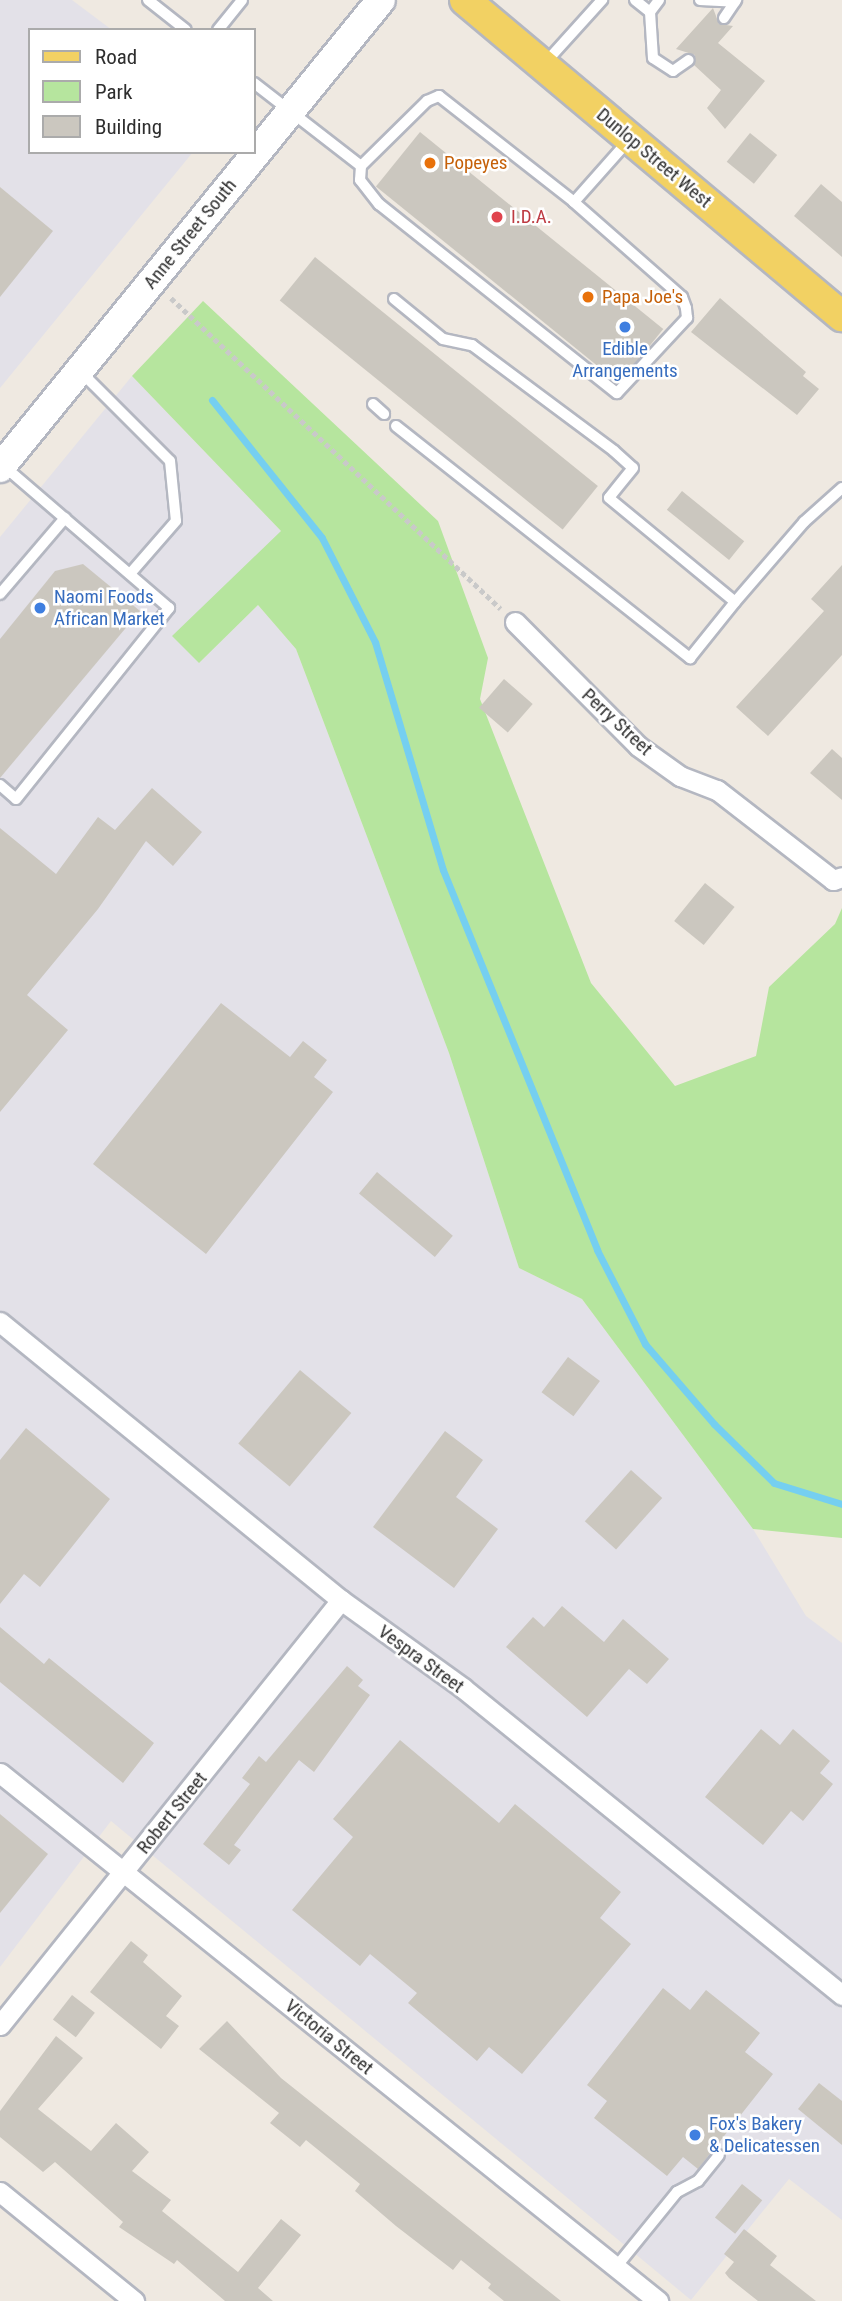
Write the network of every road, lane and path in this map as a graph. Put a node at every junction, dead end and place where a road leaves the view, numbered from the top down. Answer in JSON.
{"nodes":[{"id":1,"x":148,"y":0,"type":"edge"},
{"id":2,"x":242,"y":0,"type":"edge"},
{"id":3,"x":381,"y":0,"type":"edge"},
{"id":4,"x":466,"y":0,"type":"edge"},
{"id":5,"x":602,"y":0,"type":"edge"},
{"id":6,"x":635,"y":0,"type":"edge"},
{"id":7,"x":659,"y":0,"type":"edge"},
{"id":8,"x":700,"y":0,"type":"edge"},
{"id":9,"x":736,"y":1,"type":"edge"},
{"id":10,"x":650,"y":12,"type":"junction"},
{"id":11,"x":724,"y":18,"type":"dead end"},
{"id":12,"x":183,"y":28,"type":"edge"},
{"id":13,"x":220,"y":28,"type":"edge"},
{"id":14,"x":690,"y":60,"type":"dead end"},
{"id":15,"x":543,"y":65,"type":"junction"},
{"id":16,"x":256,"y":85,"type":"edge"},
{"id":17,"x":290,"y":111,"type":"junction"},
{"id":18,"x":631,"y":139,"type":"junction"},
{"id":19,"x":256,"y":153,"type":"edge"},
{"id":20,"x":255,"y":154,"type":"edge"},
{"id":21,"x":361,"y":166,"type":"junction"},
{"id":22,"x":573,"y":202,"type":"junction"},
{"id":23,"x":152,"y":281,"type":"junction"},
{"id":24,"x":394,"y":299,"type":"dead end"},
{"id":25,"x":842,"y":316,"type":"edge"},
{"id":26,"x":79,"y":371,"type":"junction"},
{"id":27,"x":373,"y":404,"type":"dead end"},
{"id":28,"x":384,"y":414,"type":"dead end"},
{"id":29,"x":396,"y":426,"type":"dead end"},
{"id":30,"x":1,"y":467,"type":"edge"},
{"id":31,"x":842,"y":488,"type":"edge"},
{"id":32,"x":65,"y":518,"type":"junction"},
{"id":33,"x":130,"y":574,"type":"junction"},
{"id":34,"x":0,"y":594,"type":"edge"},
{"id":35,"x":735,"y":602,"type":"junction"},
{"id":36,"x":515,"y":622,"type":"joint"},
{"id":37,"x":0,"y":785,"type":"edge"},
{"id":38,"x":837,"y":878,"type":"edge"},
{"id":39,"x":0,"y":1322,"type":"edge"},
{"id":40,"x":341,"y":1600,"type":"junction"},
{"id":41,"x":0,"y":1773,"type":"edge"},
{"id":42,"x":125,"y":1872,"type":"junction"},
{"id":43,"x":842,"y":1995,"type":"edge"},
{"id":44,"x":0,"y":2025,"type":"edge"},
{"id":45,"x":719,"y":2155,"type":"dead end"},
{"id":46,"x":0,"y":2192,"type":"edge"},
{"id":47,"x":616,"y":2267,"type":"junction"},
{"id":48,"x":134,"y":2301,"type":"edge"},
{"id":49,"x":659,"y":2301,"type":"edge"}],
"edges":[{"from":1,"to":12,"type":"lane"},
{"from":2,"to":13,"type":"lane"},
{"from":3,"to":17,"type":"street","name":"Anne Street South"},
{"from":4,"to":15,"type":"main road","name":"Dunlop Street West"},
{"from":5,"to":15,"type":"lane"},
{"from":6,"to":10,"type":"lane"},
{"from":7,"to":10,"type":"lane"},
{"from":8,"to":9,"type":"lane"},
{"from":9,"to":11,"type":"lane"},
{"from":10,"to":14,"type":"lane"},
{"from":15,"to":18,"type":"main road","name":"Dunlop Street West"},
{"from":16,"to":17,"type":"lane"},
{"from":17,"to":19,"type":"street","name":"Anne Street South"},
{"from":17,"to":21,"type":"lane"},
{"from":18,"to":22,"type":"lane"},
{"from":18,"to":25,"type":"main road","name":"Dunlop Street West"},
{"from":20,"to":23,"type":"street","name":"Anne Street South"},
{"from":21,"to":22,"type":"lane"},
{"from":21,"to":22,"type":"lane"},
{"from":23,"to":26,"type":"street","name":"Anne Street South"},
{"from":23,"to":36,"type":"path"},
{"from":24,"to":35,"type":"lane"},
{"from":26,"to":30,"type":"street","name":"Anne Street South"},
{"from":26,"to":33,"type":"lane"},
{"from":27,"to":28,"type":"lane"},
{"from":29,"to":35,"type":"lane"},
{"from":30,"to":32,"type":"lane"},
{"from":31,"to":35,"type":"lane"},
{"from":32,"to":33,"type":"lane"},
{"from":32,"to":34,"type":"lane"},
{"from":33,"to":37,"type":"lane"},
{"from":36,"to":38,"type":"street","name":"Perry Street"},
{"from":39,"to":40,"type":"street","name":"Vespra Street"},
{"from":40,"to":42,"type":"street","name":"Robert Street"},
{"from":40,"to":43,"type":"street","name":"Vespra Street"},
{"from":41,"to":42,"type":"street","name":"Victoria Street"},
{"from":42,"to":44,"type":"street","name":"Robert Street"},
{"from":42,"to":47,"type":"street","name":"Victoria Street"},
{"from":45,"to":47,"type":"lane"},
{"from":46,"to":48,"type":"street"},
{"from":47,"to":49,"type":"street","name":"Victoria Street"}]}
